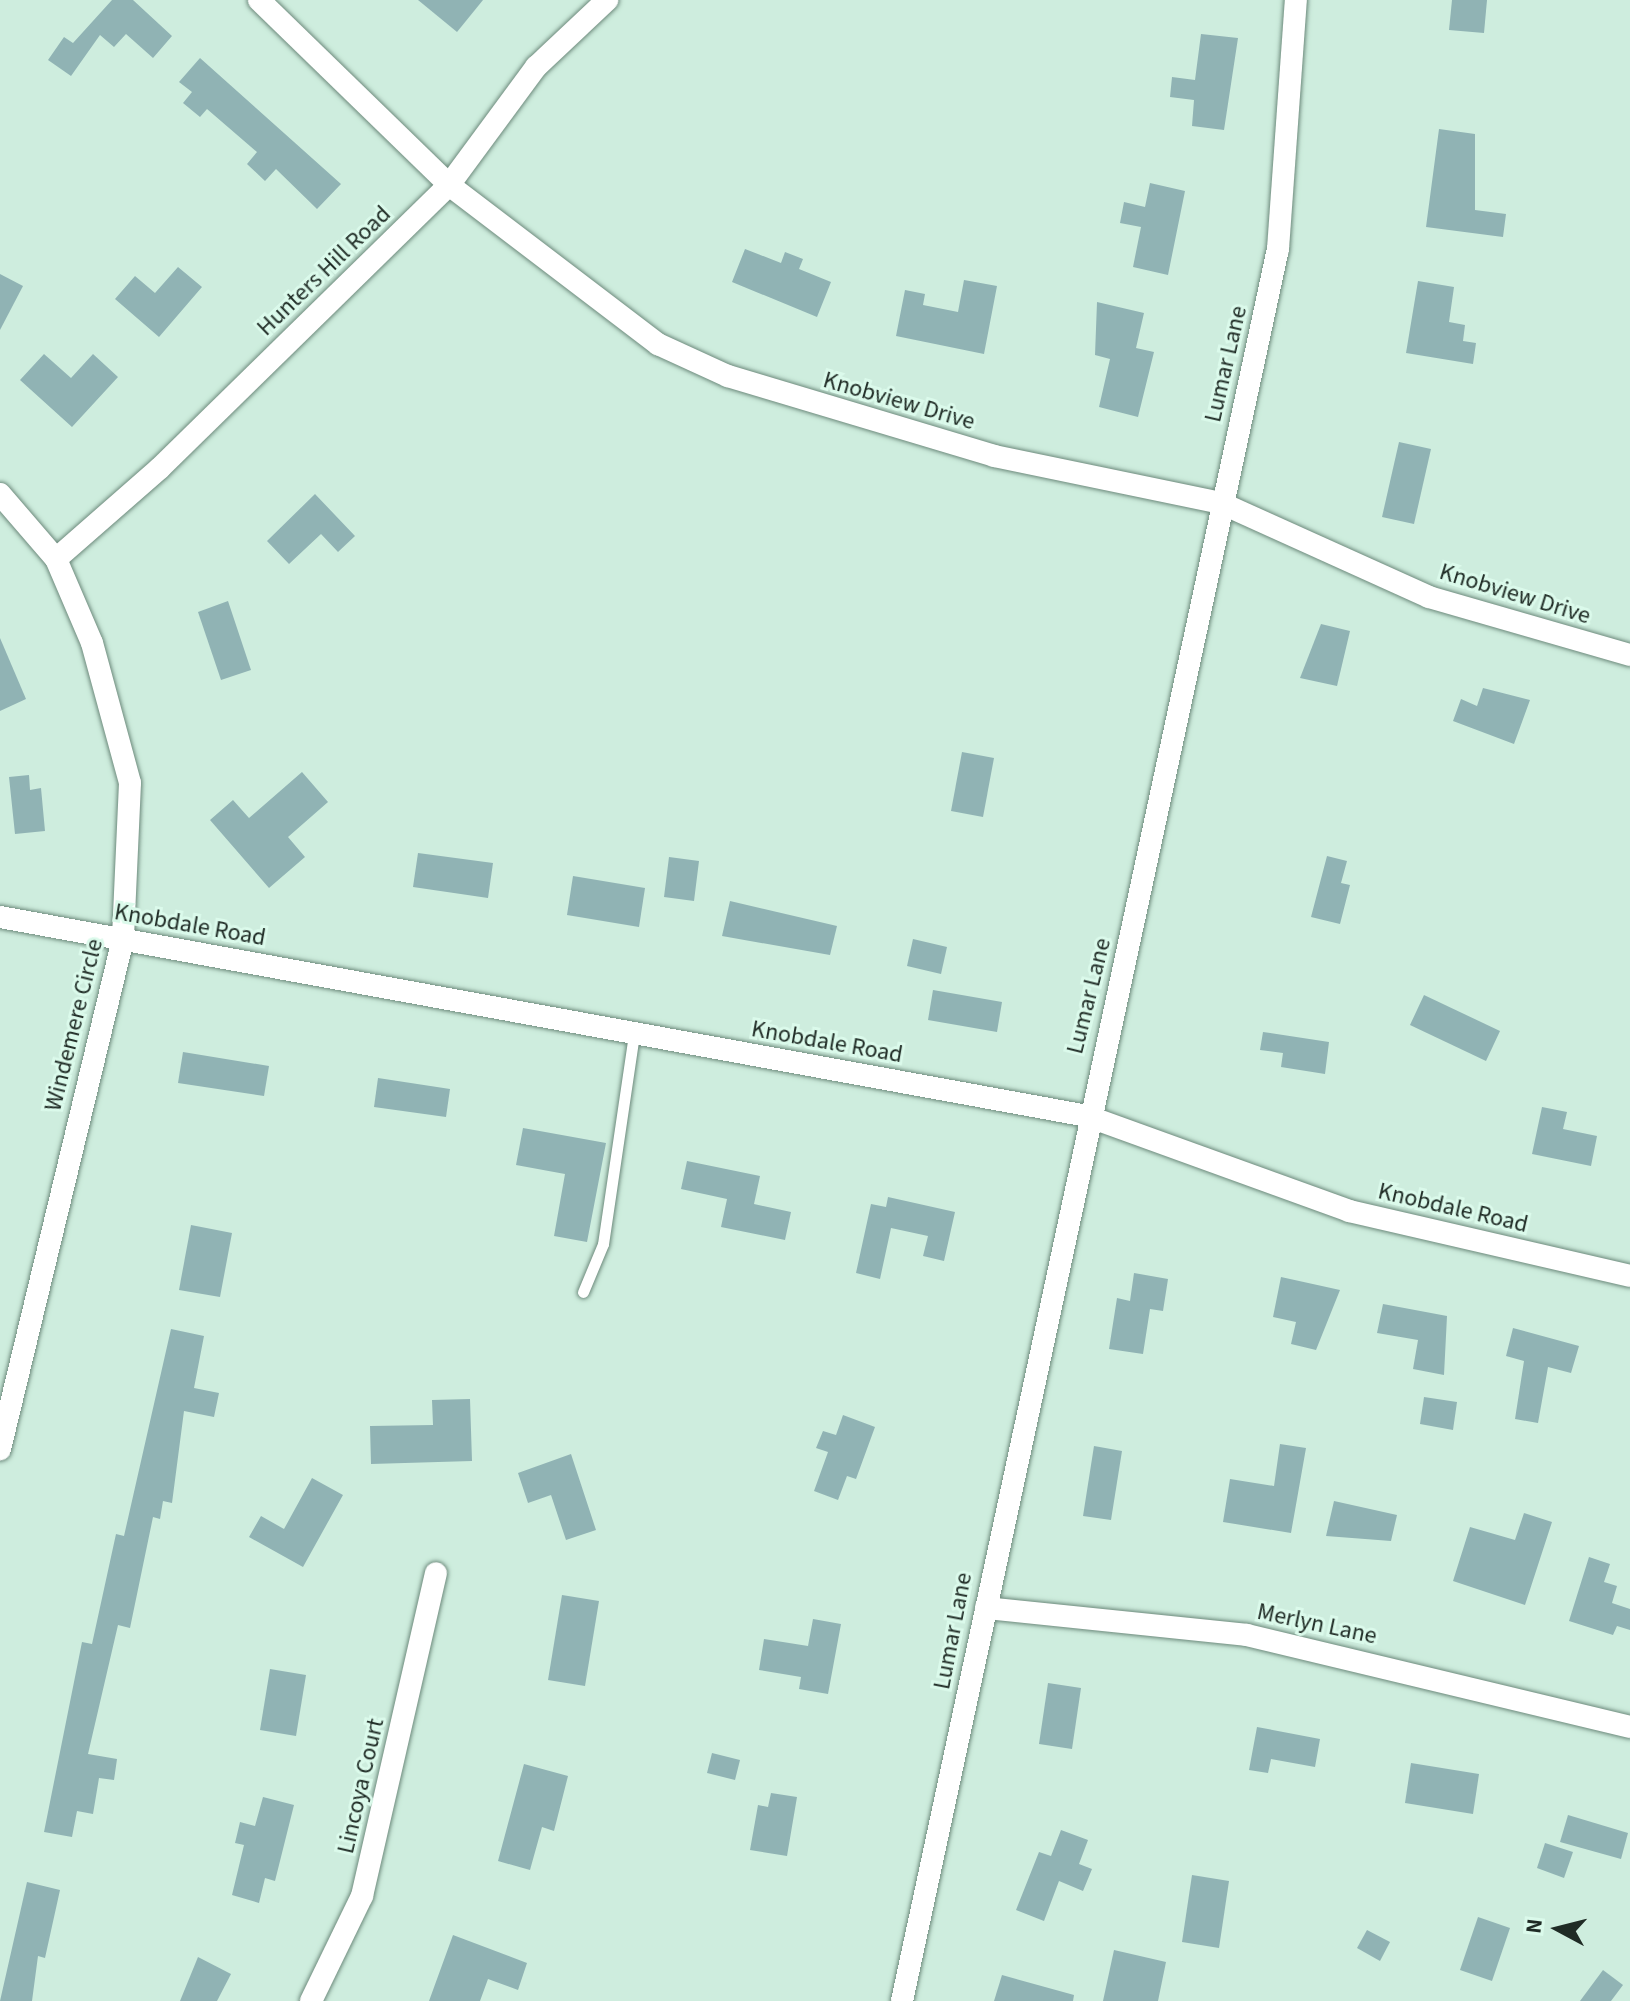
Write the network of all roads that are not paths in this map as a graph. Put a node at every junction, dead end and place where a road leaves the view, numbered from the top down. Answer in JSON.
{"nodes":[{"id":1,"x":259,"y":0,"type":"edge"},
{"id":2,"x":607,"y":0,"type":"edge"},
{"id":3,"x":1296,"y":0,"type":"edge"},
{"id":4,"x":449,"y":185,"type":"junction"},
{"id":5,"x":0,"y":494,"type":"edge"},
{"id":6,"x":1221,"y":503,"type":"junction"},
{"id":7,"x":56,"y":559,"type":"junction"},
{"id":8,"x":1630,"y":655,"type":"edge"},
{"id":9,"x":0,"y":917,"type":"edge"},
{"id":10,"x":123,"y":939,"type":"junction"},
{"id":11,"x":634,"y":1033,"type":"junction"},
{"id":12,"x":1087,"y":1116,"type":"junction"},
{"id":13,"x":1630,"y":1276,"type":"edge"},
{"id":14,"x":583,"y":1292,"type":"dead end"},
{"id":15,"x":0,"y":1449,"type":"edge"},
{"id":16,"x":436,"y":1573,"type":"dead end"},
{"id":17,"x":986,"y":1608,"type":"junction"},
{"id":18,"x":1630,"y":1727,"type":"edge"},
{"id":19,"x":311,"y":2001,"type":"edge"},
{"id":20,"x":902,"y":2001,"type":"edge"}],
"edges":[{"from":1,"to":4,"type":"street","name":"Knobview Drive"},
{"from":2,"to":4,"type":"street","name":"Hunters Hill Road"},
{"from":3,"to":6,"type":"street","name":"Lumar Lane"},
{"from":4,"to":6,"type":"street","name":"Knobview Drive"},
{"from":4,"to":7,"type":"street","name":"Hunters Hill Road"},
{"from":5,"to":7,"type":"street","name":"Windemere Circle"},
{"from":6,"to":8,"type":"street","name":"Knobview Drive"},
{"from":6,"to":12,"type":"street","name":"Lumar Lane"},
{"from":7,"to":10,"type":"street","name":"Windemere Circle"},
{"from":9,"to":10,"type":"street","name":"Knobdale Road"},
{"from":10,"to":11,"type":"street","name":"Knobdale Road"},
{"from":10,"to":15,"type":"street","name":"Windemere Circle"},
{"from":11,"to":12,"type":"street","name":"Knobdale Road"},
{"from":11,"to":14,"type":"lane"},
{"from":12,"to":13,"type":"street","name":"Knobdale Road"},
{"from":12,"to":17,"type":"street","name":"Lumar Lane"},
{"from":16,"to":19,"type":"street","name":"Lincoya Court"},
{"from":17,"to":18,"type":"street","name":"Merlyn Lane"},
{"from":17,"to":20,"type":"street","name":"Lumar Lane"}]}
